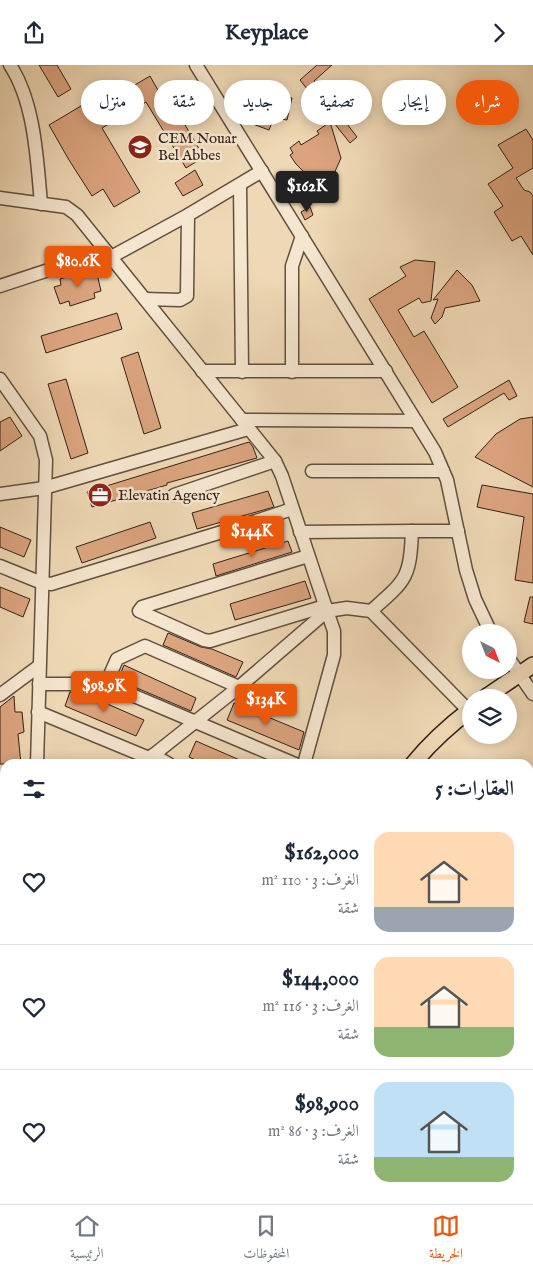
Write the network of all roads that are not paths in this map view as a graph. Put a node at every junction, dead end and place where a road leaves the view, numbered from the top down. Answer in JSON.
{"nodes":[{"id":1,"x":10,"y":65,"type":"edge"},
{"id":2,"x":196,"y":65,"type":"edge"},
{"id":3,"x":262,"y":171,"type":"junction"},
{"id":4,"x":240,"y":185,"type":"junction"},
{"id":5,"x":0,"y":197,"type":"edge"},
{"id":6,"x":41,"y":204,"type":"junction"},
{"id":7,"x":188,"y":215,"type":"junction"},
{"id":8,"x":304,"y":250,"type":"junction"},
{"id":9,"x":108,"y":254,"type":"junction"},
{"id":10,"x":0,"y":286,"type":"edge"},
{"id":11,"x":144,"y":299,"type":"junction"},
{"id":12,"x":202,"y":371,"type":"junction"},
{"id":13,"x":242,"y":371,"type":"junction"},
{"id":14,"x":292,"y":371,"type":"junction"},
{"id":15,"x":386,"y":371,"type":"junction"},
{"id":16,"x":0,"y":379,"type":"edge"},
{"id":17,"x":416,"y":421,"type":"junction"},
{"id":18,"x":245,"y":425,"type":"junction"},
{"id":19,"x":275,"y":461,"type":"junction"},
{"id":20,"x":312,"y":471,"type":"dead end"},
{"id":21,"x":443,"y":471,"type":"junction"},
{"id":22,"x":44,"y":488,"type":"junction"},
{"id":23,"x":0,"y":494,"type":"edge"},
{"id":24,"x":174,"y":495,"type":"dead end"},
{"id":25,"x":292,"y":509,"type":"junction"},
{"id":26,"x":412,"y":531,"type":"junction"},
{"id":27,"x":458,"y":531,"type":"junction"},
{"id":28,"x":300,"y":532,"type":"junction"},
{"id":29,"x":308,"y":556,"type":"junction"},
{"id":30,"x":0,"y":566,"type":"edge"},
{"id":31,"x":42,"y":583,"type":"junction"},
{"id":32,"x":326,"y":608,"type":"junction"},
{"id":33,"x":371,"y":611,"type":"junction"},
{"id":34,"x":487,"y":624,"type":"edge"},
{"id":35,"x":39,"y":666,"type":"junction"},
{"id":36,"x":529,"y":668,"type":"edge"},
{"id":37,"x":106,"y":684,"type":"junction"},
{"id":38,"x":39,"y":685,"type":"junction"},
{"id":39,"x":239,"y":687,"type":"junction"},
{"id":40,"x":498,"y":689,"type":"edge"},
{"id":41,"x":533,"y":694,"type":"edge"},
{"id":42,"x":0,"y":695,"type":"edge"},
{"id":43,"x":462,"y":702,"type":"edge"},
{"id":44,"x":38,"y":711,"type":"junction"},
{"id":45,"x":462,"y":717,"type":"edge"},
{"id":46,"x":196,"y":721,"type":"junction"},
{"id":47,"x":36,"y":759,"type":"edge"},
{"id":48,"x":148,"y":759,"type":"edge"},
{"id":49,"x":283,"y":759,"type":"edge"},
{"id":50,"x":305,"y":759,"type":"edge"},
{"id":51,"x":417,"y":759,"type":"edge"}],
"edges":[{"from":1,"to":6,"type":"street"},
{"from":2,"to":3,"type":"street"},
{"from":3,"to":4,"type":"street"},
{"from":3,"to":8,"type":"street"},
{"from":4,"to":7,"type":"street"},
{"from":4,"to":13,"type":"street"},
{"from":5,"to":6,"type":"street"},
{"from":6,"to":9,"type":"street"},
{"from":7,"to":9,"type":"street"},
{"from":7,"to":11,"type":"street"},
{"from":8,"to":14,"type":"street"},
{"from":8,"to":15,"type":"street"},
{"from":9,"to":10,"type":"street"},
{"from":9,"to":11,"type":"street"},
{"from":11,"to":12,"type":"street"},
{"from":12,"to":13,"type":"street"},
{"from":12,"to":18,"type":"street"},
{"from":13,"to":14,"type":"street"},
{"from":14,"to":15,"type":"street"},
{"from":15,"to":17,"type":"street"},
{"from":16,"to":22,"type":"street"},
{"from":17,"to":18,"type":"street"},
{"from":17,"to":21,"type":"street"},
{"from":18,"to":19,"type":"street"},
{"from":18,"to":22,"type":"street"},
{"from":19,"to":24,"type":"street"},
{"from":19,"to":25,"type":"street"},
{"from":20,"to":21,"type":"street"},
{"from":21,"to":27,"type":"street"},
{"from":22,"to":23,"type":"street"},
{"from":22,"to":31,"type":"street"},
{"from":25,"to":28,"type":"street"},
{"from":25,"to":31,"type":"street"},
{"from":26,"to":27,"type":"street"},
{"from":26,"to":28,"type":"street"},
{"from":26,"to":33,"type":"street"},
{"from":27,"to":34,"type":"street"},
{"from":28,"to":29,"type":"street"},
{"from":29,"to":32,"type":"street"},
{"from":29,"to":32,"type":"street"},
{"from":30,"to":31,"type":"street"},
{"from":31,"to":35,"type":"street"},
{"from":32,"to":33,"type":"street"},
{"from":32,"to":39,"type":"street"},
{"from":32,"to":50,"type":"street"},
{"from":33,"to":43,"type":"street"},
{"from":35,"to":38,"type":"street"},
{"from":35,"to":42,"type":"street"},
{"from":36,"to":40,"type":"main road"},
{"from":36,"to":41,"type":"street"},
{"from":37,"to":38,"type":"street"},
{"from":37,"to":39,"type":"street"},
{"from":37,"to":46,"type":"street"},
{"from":38,"to":44,"type":"street"},
{"from":39,"to":46,"type":"street"},
{"from":44,"to":47,"type":"street"},
{"from":44,"to":48,"type":"street"},
{"from":45,"to":51,"type":"main road"},
{"from":46,"to":48,"type":"street"},
{"from":46,"to":49,"type":"street"}]}
